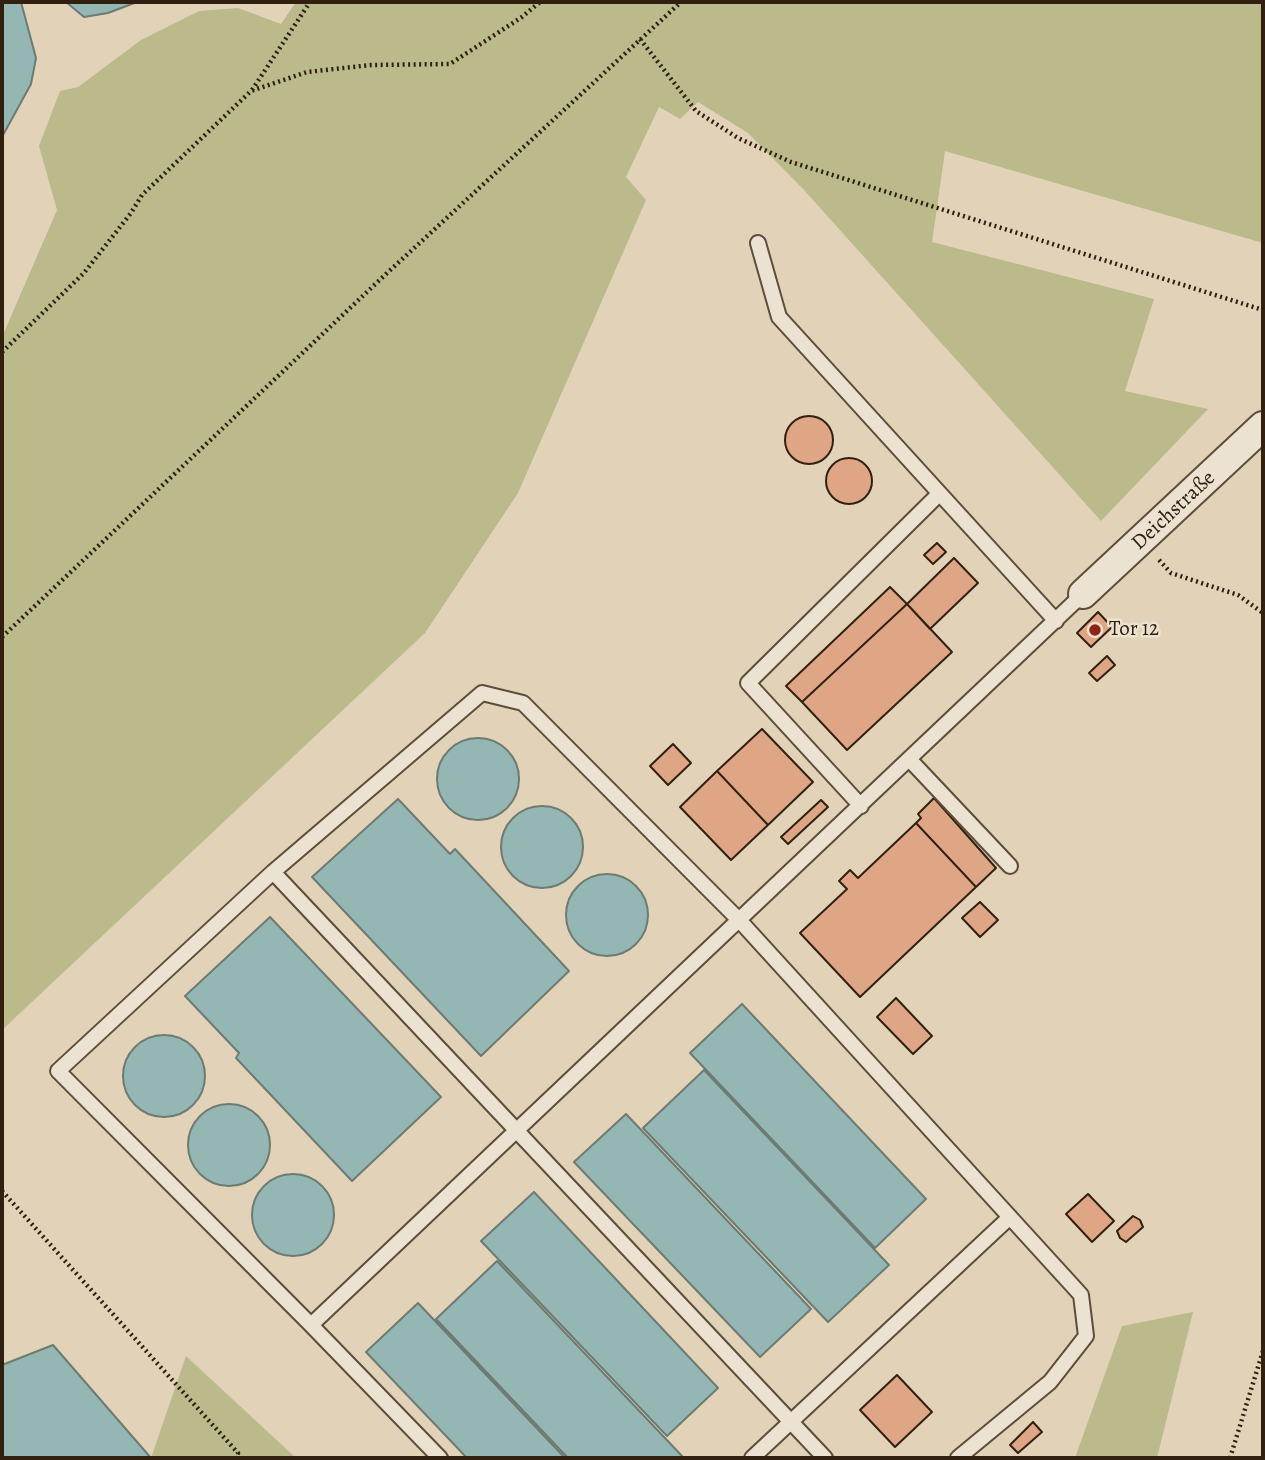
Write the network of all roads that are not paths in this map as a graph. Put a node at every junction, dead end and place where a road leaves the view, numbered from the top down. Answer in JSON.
{"nodes":[{"id":1,"x":758,"y":243,"type":"dead end"},
{"id":2,"x":1263,"y":426,"type":"edge"},
{"id":3,"x":939,"y":494,"type":"junction"},
{"id":4,"x":1083,"y":594,"type":"joint"},
{"id":5,"x":1056,"y":621,"type":"junction"},
{"id":6,"x":910,"y":760,"type":"junction"},
{"id":7,"x":860,"y":806,"type":"junction"},
{"id":8,"x":1010,"y":866,"type":"dead end"},
{"id":9,"x":273,"y":872,"type":"junction"},
{"id":10,"x":740,"y":921,"type":"junction"},
{"id":11,"x":517,"y":1131,"type":"junction"},
{"id":12,"x":1010,"y":1217,"type":"junction"},
{"id":13,"x":312,"y":1325,"type":"junction"},
{"id":14,"x":791,"y":1422,"type":"junction"},
{"id":15,"x":439,"y":1458,"type":"edge"},
{"id":16,"x":752,"y":1458,"type":"edge"},
{"id":17,"x":825,"y":1458,"type":"edge"},
{"id":18,"x":958,"y":1458,"type":"edge"}],
"edges":[{"from":1,"to":3,"type":"lane"},
{"from":2,"to":4,"type":"street","name":"Deichstraße"},
{"from":3,"to":5,"type":"lane"},
{"from":3,"to":7,"type":"lane"},
{"from":4,"to":5,"type":"lane"},
{"from":5,"to":6,"type":"lane"},
{"from":6,"to":7,"type":"lane"},
{"from":6,"to":8,"type":"lane"},
{"from":7,"to":10,"type":"lane"},
{"from":9,"to":10,"type":"lane"},
{"from":9,"to":11,"type":"lane"},
{"from":9,"to":13,"type":"lane"},
{"from":10,"to":11,"type":"lane"},
{"from":10,"to":12,"type":"lane"},
{"from":11,"to":13,"type":"lane"},
{"from":11,"to":14,"type":"lane"},
{"from":12,"to":14,"type":"lane"},
{"from":12,"to":18,"type":"lane"},
{"from":13,"to":15,"type":"lane"},
{"from":14,"to":16,"type":"lane"},
{"from":14,"to":17,"type":"lane"}]}
